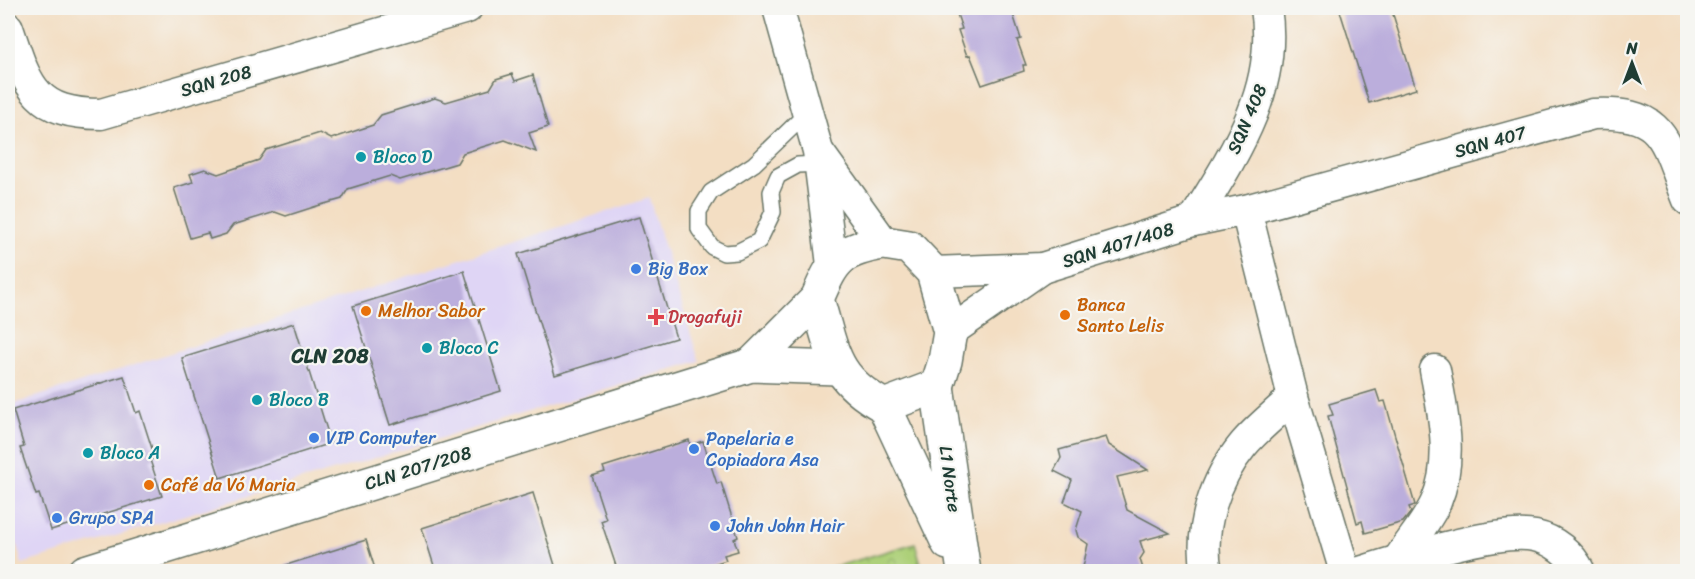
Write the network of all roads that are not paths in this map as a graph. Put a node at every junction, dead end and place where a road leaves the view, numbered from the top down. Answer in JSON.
{"nodes":[{"id":1,"x":467,"y":8,"type":"edge"},
{"id":2,"x":778,"y":8,"type":"edge"},
{"id":3,"x":1266,"y":8,"type":"edge"},
{"id":4,"x":8,"y":28,"type":"edge"},
{"id":5,"x":807,"y":113,"type":"junction"},
{"id":6,"x":819,"y":158,"type":"junction"},
{"id":7,"x":1688,"y":200,"type":"edge"},
{"id":8,"x":1246,"y":210,"type":"junction"},
{"id":9,"x":1193,"y":221,"type":"junction"},
{"id":10,"x":884,"y":243,"type":"junction"},
{"id":11,"x":832,"y":265,"type":"junction"},
{"id":12,"x":1042,"y":268,"type":"junction"},
{"id":13,"x":933,"y":272,"type":"junction"},
{"id":14,"x":817,"y":299,"type":"junction"},
{"id":15,"x":950,"y":332,"type":"junction"},
{"id":16,"x":751,"y":364,"type":"junction"},
{"id":17,"x":837,"y":368,"type":"junction"},
{"id":18,"x":1435,"y":370,"type":"dead end"},
{"id":19,"x":937,"y":386,"type":"junction"},
{"id":20,"x":1293,"y":397,"type":"junction"},
{"id":21,"x":884,"y":406,"type":"junction"},
{"id":22,"x":1398,"y":560,"type":"junction"},
{"id":23,"x":86,"y":572,"type":"edge"},
{"id":24,"x":962,"y":572,"type":"edge"},
{"id":25,"x":1208,"y":572,"type":"edge"},
{"id":26,"x":1345,"y":572,"type":"edge"},
{"id":27,"x":1360,"y":572,"type":"edge"},
{"id":28,"x":1580,"y":572,"type":"edge"}],
"edges":[{"from":1,"to":4,"type":"street","name":"SQN 208"},
{"from":2,"to":5,"type":"street"},
{"from":3,"to":9,"type":"street","name":"SQN 408"},
{"from":5,"to":6,"type":"street"},
{"from":5,"to":6,"type":"lane"},
{"from":6,"to":10,"type":"street"},
{"from":6,"to":11,"type":"street"},
{"from":7,"to":8,"type":"street","name":"SQN 407"},
{"from":8,"to":9,"type":"street","name":"SQN 407"},
{"from":8,"to":20,"type":"street"},
{"from":9,"to":12,"type":"street","name":"SQN 407/408"},
{"from":10,"to":11,"type":"street"},
{"from":10,"to":13,"type":"street"},
{"from":11,"to":14,"type":"street"},
{"from":12,"to":13,"type":"street","name":"SQN 407/408"},
{"from":12,"to":15,"type":"street","name":"SQN 407/408"},
{"from":13,"to":15,"type":"street"},
{"from":14,"to":16,"type":"street","name":"CLN 207/208"},
{"from":14,"to":17,"type":"street"},
{"from":15,"to":19,"type":"street"},
{"from":16,"to":17,"type":"street","name":"CLN 207/208"},
{"from":16,"to":23,"type":"street","name":"CLN 207/208"},
{"from":17,"to":21,"type":"street"},
{"from":18,"to":22,"type":"street"},
{"from":19,"to":21,"type":"street"},
{"from":19,"to":24,"type":"street","name":"L1 Norte"},
{"from":20,"to":25,"type":"street"},
{"from":20,"to":26,"type":"street"},
{"from":21,"to":24,"type":"street","name":"L1 Norte"},
{"from":22,"to":27,"type":"street"},
{"from":22,"to":28,"type":"street"}]}
